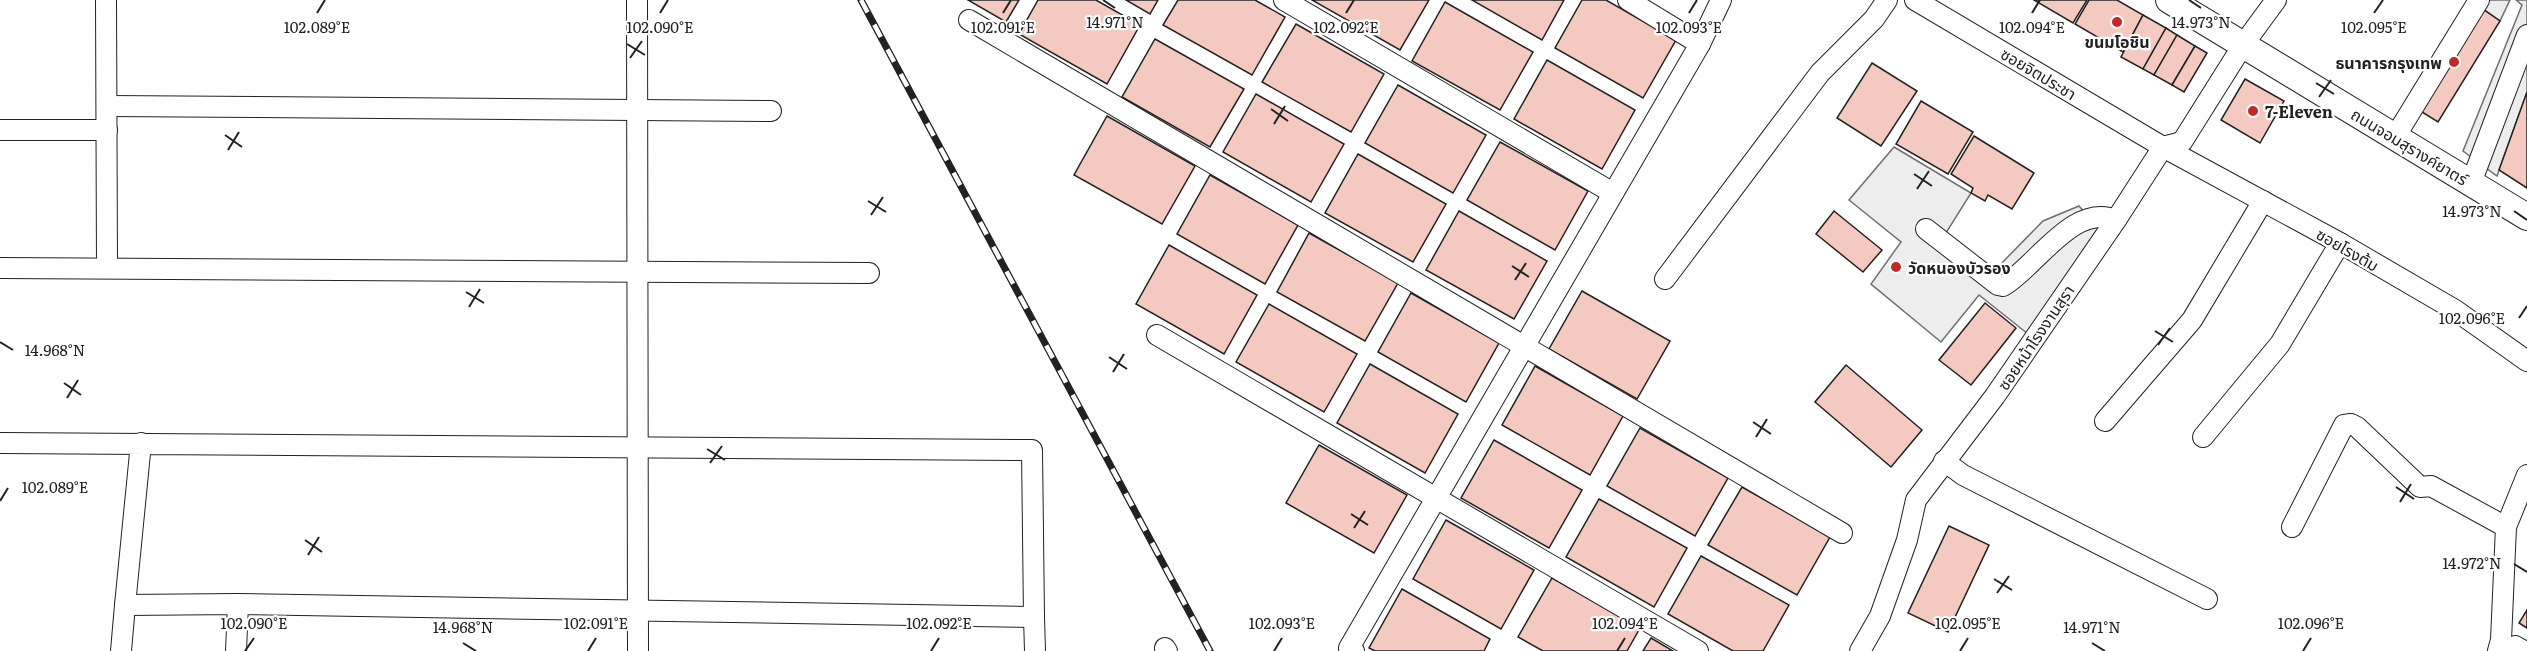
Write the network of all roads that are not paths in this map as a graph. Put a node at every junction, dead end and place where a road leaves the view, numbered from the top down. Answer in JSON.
{"nodes":[{"id":1,"x":106,"y":0,"type":"edge"},
{"id":2,"x":637,"y":0,"type":"edge"},
{"id":3,"x":1284,"y":0,"type":"edge"},
{"id":4,"x":1628,"y":0,"type":"edge"},
{"id":5,"x":1721,"y":0,"type":"edge"},
{"id":6,"x":1887,"y":0,"type":"edge"},
{"id":7,"x":2169,"y":0,"type":"edge"},
{"id":8,"x":2276,"y":0,"type":"edge"},
{"id":9,"x":2479,"y":0,"type":"edge"},
{"id":10,"x":1919,"y":1,"type":"edge"},
{"id":11,"x":969,"y":20,"type":"dead end"},
{"id":12,"x":2527,"y":35,"type":"edge"},
{"id":13,"x":1700,"y":44,"type":"junction"},
{"id":14,"x":2243,"y":45,"type":"junction"},
{"id":15,"x":107,"y":106,"type":"junction"},
{"id":16,"x":637,"y":111,"type":"junction"},
{"id":17,"x":771,"y":111,"type":"dead end"},
{"id":18,"x":0,"y":130,"type":"edge"},
{"id":19,"x":107,"y":130,"type":"junction"},
{"id":20,"x":2395,"y":137,"type":"junction"},
{"id":21,"x":2163,"y":147,"type":"junction"},
{"id":22,"x":2471,"y":183,"type":"junction"},
{"id":23,"x":1613,"y":193,"type":"junction"},
{"id":24,"x":2263,"y":201,"type":"junction"},
{"id":25,"x":2527,"y":217,"type":"edge"},
{"id":26,"x":2116,"y":219,"type":"junction"},
{"id":27,"x":1926,"y":229,"type":"dead end"},
{"id":28,"x":2340,"y":243,"type":"junction"},
{"id":29,"x":107,"y":267,"type":"junction"},
{"id":30,"x":0,"y":268,"type":"edge"},
{"id":31,"x":637,"y":271,"type":"junction"},
{"id":32,"x":869,"y":273,"type":"dead end"},
{"id":33,"x":1665,"y":279,"type":"dead end"},
{"id":34,"x":1157,"y":335,"type":"dead end"},
{"id":35,"x":1526,"y":346,"type":"junction"},
{"id":36,"x":2527,"y":361,"type":"edge"},
{"id":37,"x":2105,"y":421,"type":"dead end"},
{"id":38,"x":2203,"y":437,"type":"dead end"},
{"id":39,"x":0,"y":443,"type":"edge"},
{"id":40,"x":141,"y":443,"type":"junction"},
{"id":41,"x":637,"y":447,"type":"junction"},
{"id":42,"x":1944,"y":461,"type":"junction"},
{"id":43,"x":2527,"y":475,"type":"edge"},
{"id":44,"x":1438,"y":498,"type":"junction"},
{"id":45,"x":2292,"y":527,"type":"dead end"},
{"id":46,"x":2506,"y":527,"type":"junction"},
{"id":47,"x":1842,"y":533,"type":"dead end"},
{"id":48,"x":2207,"y":599,"type":"dead end"},
{"id":49,"x":238,"y":604,"type":"junction"},
{"id":50,"x":125,"y":605,"type":"junction"},
{"id":51,"x":638,"y":610,"type":"junction"},
{"id":52,"x":1034,"y":617,"type":"junction"},
{"id":53,"x":2512,"y":649,"type":"edge"},
{"id":54,"x":121,"y":651,"type":"edge"},
{"id":55,"x":237,"y":651,"type":"edge"},
{"id":56,"x":638,"y":651,"type":"edge"},
{"id":57,"x":1035,"y":651,"type":"edge"},
{"id":58,"x":1354,"y":651,"type":"edge"},
{"id":59,"x":1698,"y":651,"type":"edge"},
{"id":60,"x":1860,"y":651,"type":"edge"}],
"edges":[{"from":1,"to":15,"type":"street"},
{"from":2,"to":16,"type":"street"},
{"from":3,"to":23,"type":"street"},
{"from":4,"to":13,"type":"street"},
{"from":5,"to":13,"type":"street"},
{"from":6,"to":33,"type":"street"},
{"from":7,"to":14,"type":"main road","name":"ถนนจอมสุรางค์ยาตร์"},
{"from":8,"to":14,"type":"street","name":"ซอยหน้าโรงงานสุรา"},
{"from":9,"to":20,"type":"street"},
{"from":10,"to":21,"type":"street","name":"ซอยจิตประชา"},
{"from":11,"to":35,"type":"street"},
{"from":12,"to":22,"type":"street"},
{"from":13,"to":23,"type":"street"},
{"from":14,"to":20,"type":"main road","name":"ถนนจอมสุรางค์ยาตร์"},
{"from":14,"to":21,"type":"street","name":"ซอยหน้าโรงงานสุรา"},
{"from":15,"to":16,"type":"street"},
{"from":15,"to":19,"type":"street"},
{"from":16,"to":17,"type":"street"},
{"from":16,"to":31,"type":"street"},
{"from":18,"to":19,"type":"street"},
{"from":19,"to":29,"type":"street"},
{"from":20,"to":22,"type":"main road","name":"ถนนจอมสุรางค์ยาตร์"},
{"from":21,"to":24,"type":"street","name":"ซอยโรงต้ม"},
{"from":21,"to":26,"type":"street","name":"ซอยหน้าโรงงานสุรา"},
{"from":22,"to":25,"type":"main road","name":"ถนนจอมสุรางค์ยาตร์"},
{"from":23,"to":35,"type":"street"},
{"from":24,"to":28,"type":"street","name":"ซอยโรงต้ม"},
{"from":24,"to":37,"type":"street"},
{"from":26,"to":27,"type":"street"},
{"from":26,"to":42,"type":"street","name":"ซอยหน้าโรงงานสุรา"},
{"from":28,"to":36,"type":"street","name":"ซอยโรงต้ม"},
{"from":28,"to":38,"type":"street"},
{"from":29,"to":30,"type":"street"},
{"from":29,"to":31,"type":"street"},
{"from":31,"to":32,"type":"street"},
{"from":31,"to":41,"type":"street"},
{"from":34,"to":44,"type":"street"},
{"from":35,"to":44,"type":"street"},
{"from":35,"to":47,"type":"street"},
{"from":39,"to":40,"type":"street"},
{"from":40,"to":41,"type":"street"},
{"from":40,"to":50,"type":"street"},
{"from":41,"to":51,"type":"street"},
{"from":41,"to":52,"type":"street"},
{"from":42,"to":48,"type":"street"},
{"from":42,"to":60,"type":"street","name":"ซอยหน้าโรงงานสุรา"},
{"from":43,"to":46,"type":"street"},
{"from":44,"to":58,"type":"street"},
{"from":44,"to":59,"type":"street"},
{"from":45,"to":46,"type":"street"},
{"from":46,"to":53,"type":"street"},
{"from":49,"to":50,"type":"street"},
{"from":49,"to":51,"type":"street"},
{"from":49,"to":55,"type":"street"},
{"from":50,"to":54,"type":"street"},
{"from":51,"to":52,"type":"street"},
{"from":51,"to":56,"type":"street"},
{"from":52,"to":57,"type":"street"}]}
